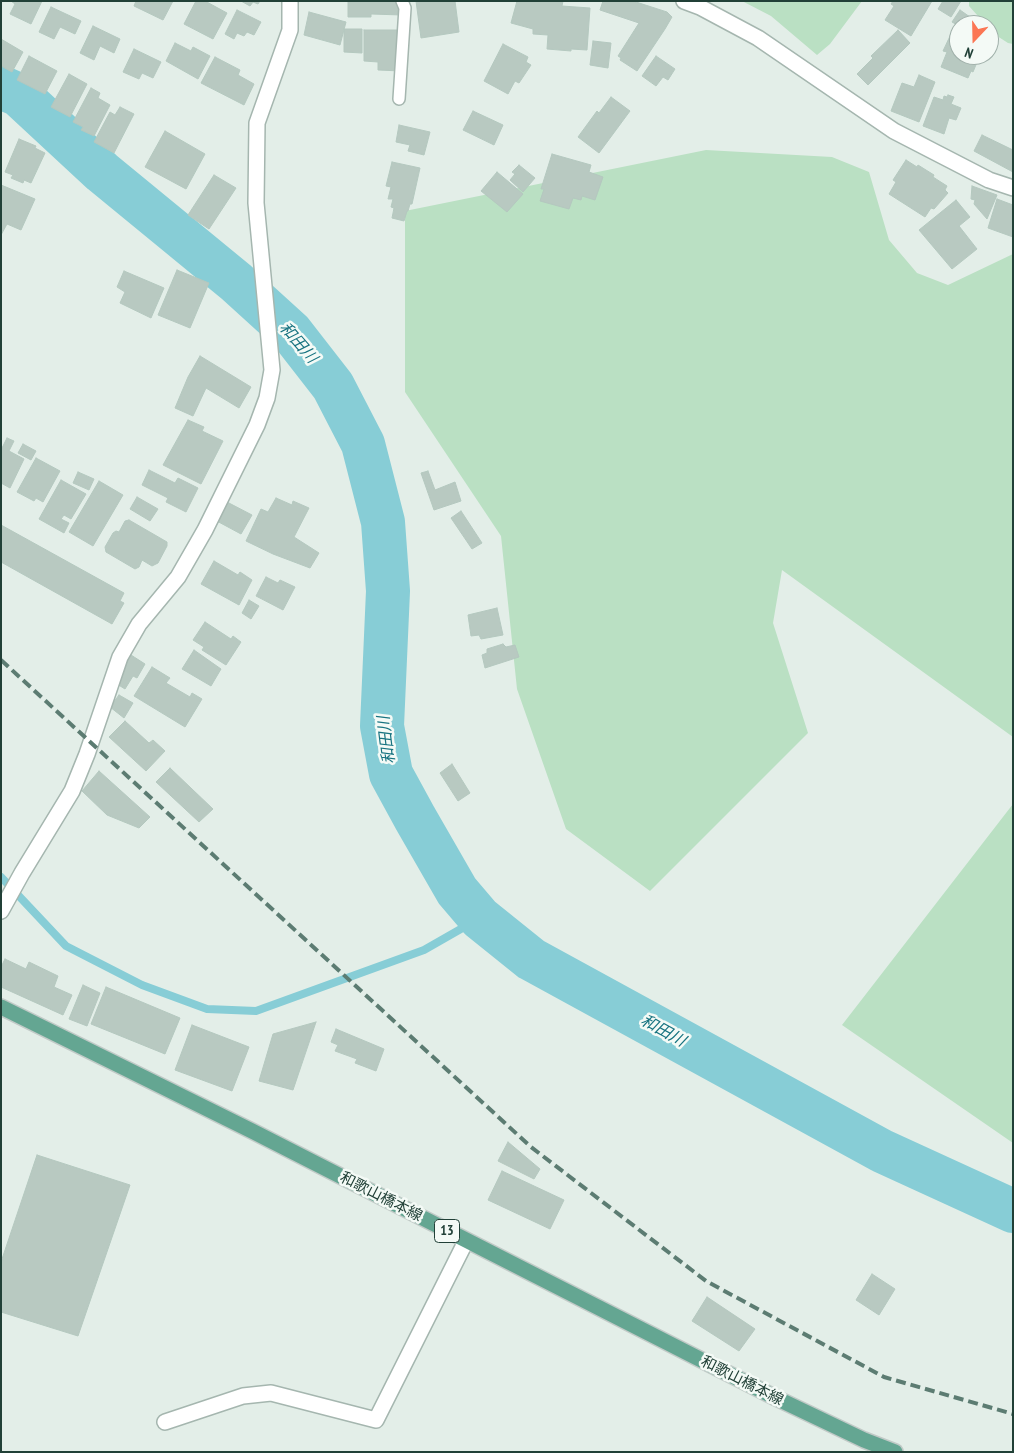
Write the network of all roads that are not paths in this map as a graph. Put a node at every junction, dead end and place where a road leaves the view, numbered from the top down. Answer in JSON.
{"nodes":[{"id":1,"x":290,"y":1,"type":"edge"},
{"id":2,"x":402,"y":1,"type":"edge"},
{"id":3,"x":684,"y":1,"type":"edge"},
{"id":4,"x":399,"y":99,"type":"dead end"},
{"id":5,"x":1013,"y":188,"type":"edge"},
{"id":6,"x":1,"y":911,"type":"edge"},
{"id":7,"x":1,"y":1007,"type":"edge"},
{"id":8,"x":466,"y":1241,"type":"junction"},
{"id":9,"x":165,"y":1422,"type":"dead end"},
{"id":10,"x":895,"y":1452,"type":"edge"}],
"edges":[{"from":1,"to":6,"type":"street"},
{"from":2,"to":4,"type":"lane"},
{"from":3,"to":5,"type":"street"},
{"from":7,"to":8,"type":"main road","name":"和歌山橋本線","number":"13"},
{"from":8,"to":9,"type":"street"},
{"from":8,"to":10,"type":"main road","name":"和歌山橋本線","number":"13"}]}
